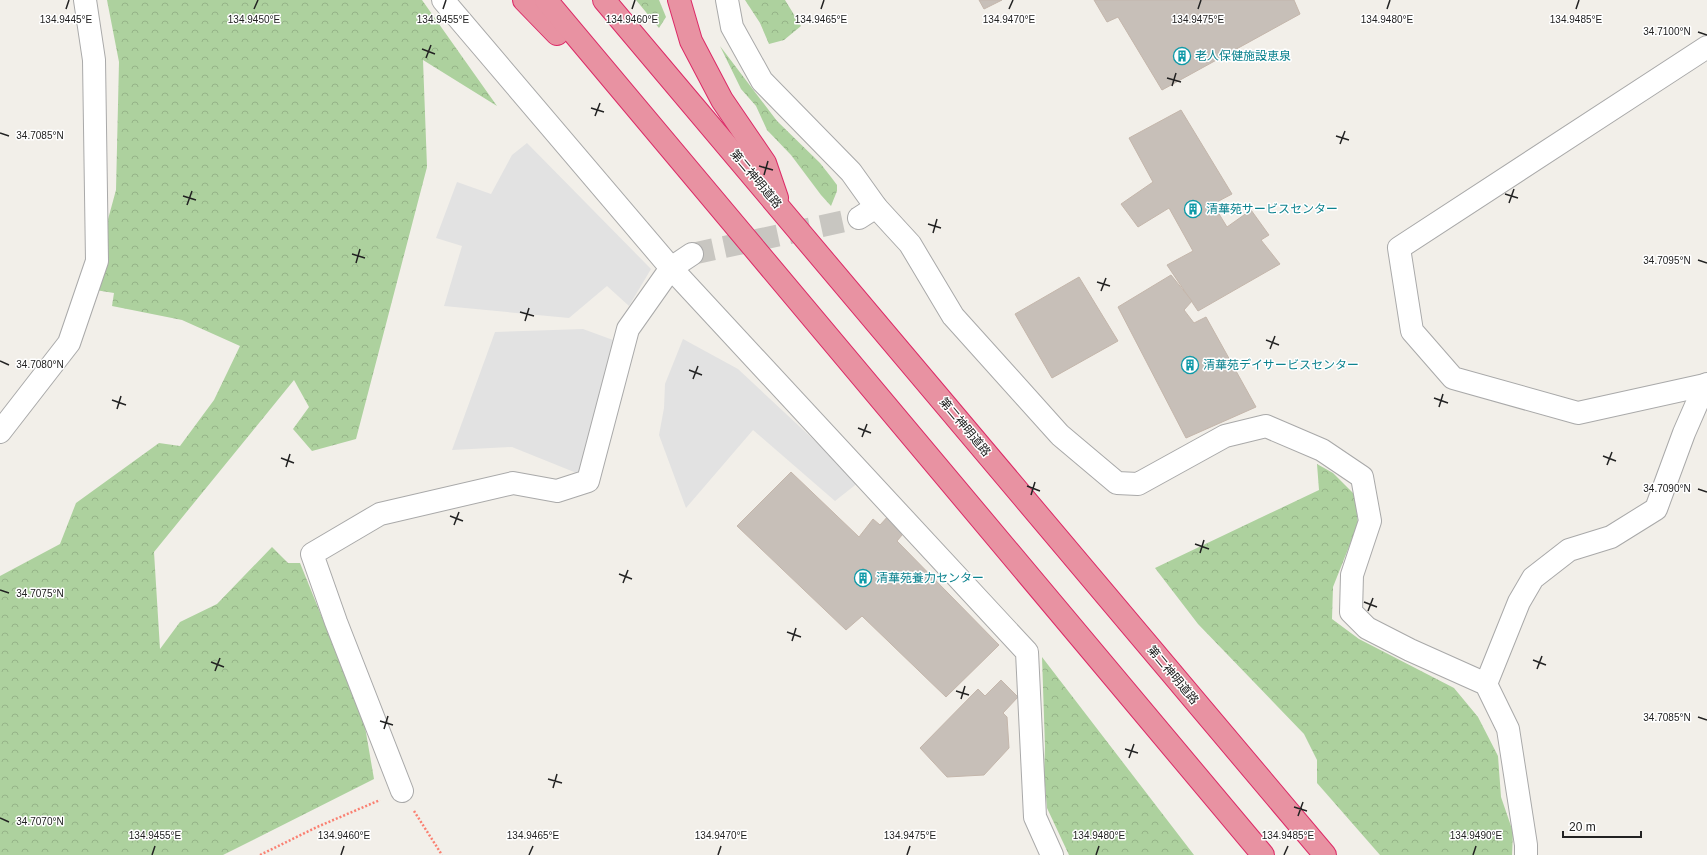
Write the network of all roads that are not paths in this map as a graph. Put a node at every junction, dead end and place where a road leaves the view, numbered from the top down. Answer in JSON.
{"nodes":[{"id":1,"x":85,"y":0,"type":"edge"},
{"id":2,"x":443,"y":0,"type":"edge"},
{"id":3,"x":524,"y":0,"type":"edge"},
{"id":4,"x":546,"y":0,"type":"edge"},
{"id":5,"x":604,"y":0,"type":"edge"},
{"id":6,"x":679,"y":0,"type":"edge"},
{"id":7,"x":727,"y":0,"type":"edge"},
{"id":8,"x":1707,"y":47,"type":"edge"},
{"id":9,"x":703,"y":187,"type":"junction"},
{"id":10,"x":781,"y":209,"type":"junction"},
{"id":11,"x":692,"y":254,"type":"tunnel mouth"},
{"id":12,"x":671,"y":268,"type":"junction"},
{"id":13,"x":1706,"y":385,"type":"edge"},
{"id":14,"x":0,"y":432,"type":"edge"},
{"id":15,"x":1486,"y":684,"type":"junction"},
{"id":16,"x":402,"y":791,"type":"road end"},
{"id":17,"x":1052,"y":855,"type":"edge"},
{"id":18,"x":1263,"y":855,"type":"edge"},
{"id":19,"x":1325,"y":855,"type":"edge"},
{"id":20,"x":1526,"y":855,"type":"edge"}],
"edges":[{"from":1,"to":14,"type":"street"},
{"from":2,"to":12,"type":"street"},
{"from":3,"to":9,"type":"highway"},
{"from":4,"to":9,"type":"highway"},
{"from":5,"to":10,"type":"highway","name":"第二神明道路"},
{"from":6,"to":10,"type":"highway"},
{"from":7,"to":15,"type":"street"},
{"from":8,"to":13,"type":"street"},
{"from":9,"to":18,"type":"highway"},
{"from":10,"to":19,"type":"highway","name":"第二神明道路"},
{"from":11,"to":12,"type":"street"},
{"from":12,"to":16,"type":"street"},
{"from":12,"to":17,"type":"street"},
{"from":13,"to":15,"type":"street"},
{"from":15,"to":20,"type":"street"}]}
